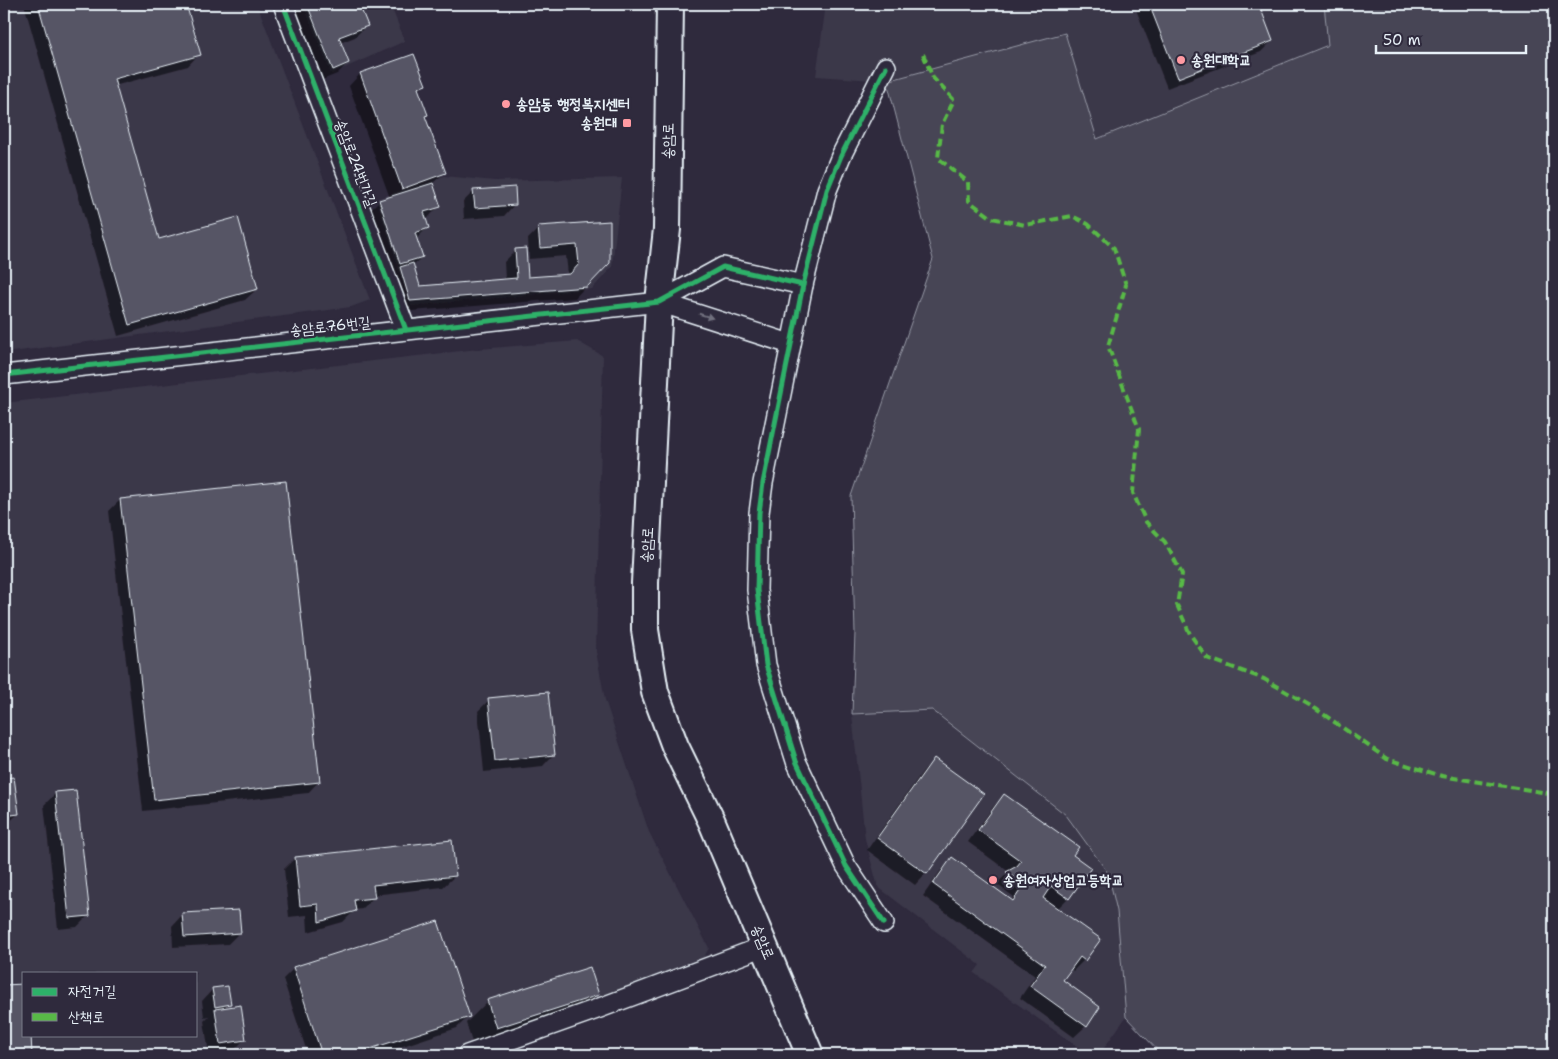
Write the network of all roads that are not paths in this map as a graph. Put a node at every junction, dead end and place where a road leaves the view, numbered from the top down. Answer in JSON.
{"nodes":[{"id":1,"x":283,"y":4,"type":"edge"},
{"id":2,"x":670,"y":4,"type":"edge"},
{"id":3,"x":886,"y":67,"type":"dead end"},
{"id":4,"x":803,"y":285,"type":"junction"},
{"id":5,"x":659,"y":302,"type":"junction"},
{"id":6,"x":406,"y":330,"type":"junction"},
{"id":7,"x":790,"y":344,"type":"junction"},
{"id":8,"x":4,"y":375,"type":"edge"},
{"id":9,"x":884,"y":923,"type":"dead end"},
{"id":10,"x":765,"y":946,"type":"junction"},
{"id":11,"x":467,"y":1055,"type":"edge"},
{"id":12,"x":810,"y":1055,"type":"edge"}],
"edges":[{"from":1,"to":6,"type":"street","name":"송암로24번가길"},
{"from":2,"to":5,"type":"main road","name":"송암로"},
{"from":3,"to":4,"type":"street"},
{"from":4,"to":5,"type":"street"},
{"from":4,"to":7,"type":"street"},
{"from":5,"to":6,"type":"street","name":"송암로76번길"},
{"from":5,"to":7,"type":"street","one_way":true},
{"from":5,"to":10,"type":"main road","name":"송암로"},
{"from":6,"to":8,"type":"street","name":"송암로76번길"},
{"from":7,"to":9,"type":"street"},
{"from":10,"to":11,"type":"street"},
{"from":10,"to":12,"type":"main road","name":"송암로"}]}
